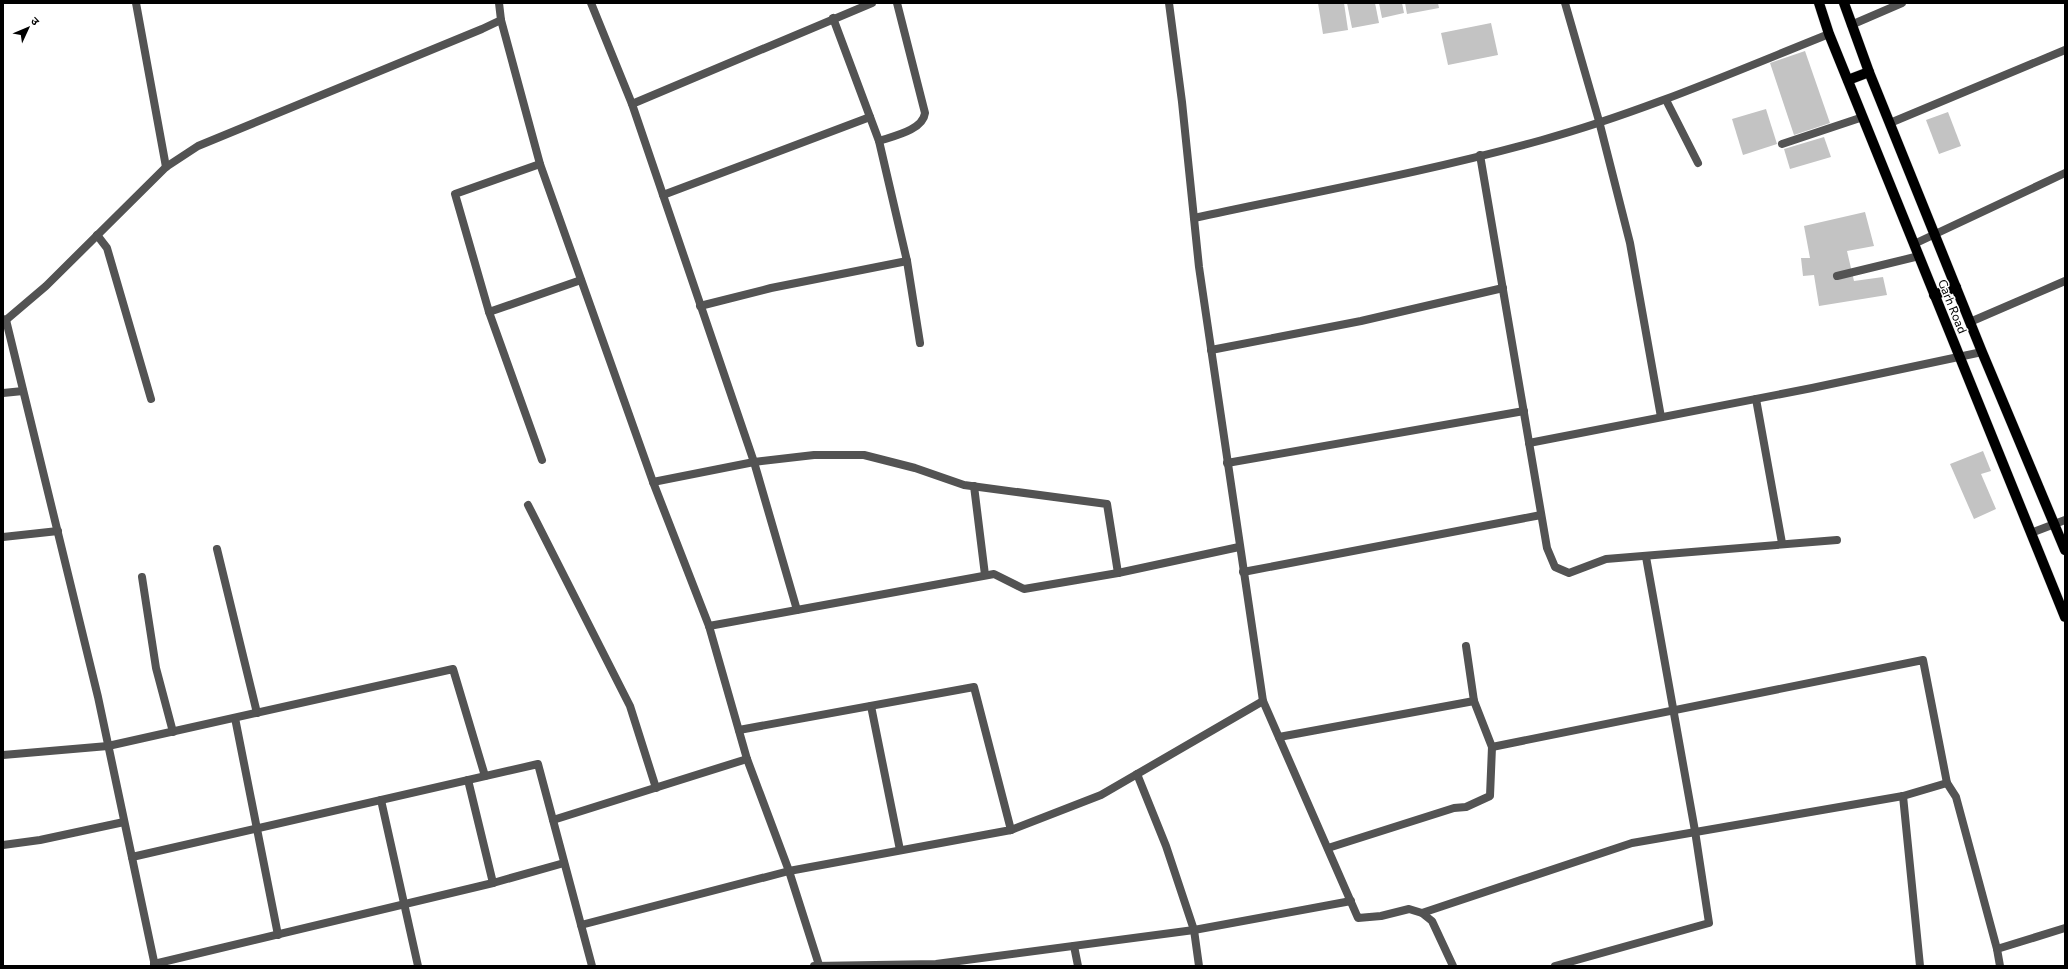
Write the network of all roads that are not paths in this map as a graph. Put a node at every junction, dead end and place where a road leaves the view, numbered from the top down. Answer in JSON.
{"nodes":[{"id":1,"x":136,"y":3,"type":"edge"},
{"id":2,"x":499,"y":3,"type":"edge"},
{"id":3,"x":591,"y":3,"type":"edge"},
{"id":4,"x":872,"y":3,"type":"edge"},
{"id":5,"x":897,"y":3,"type":"edge"},
{"id":6,"x":1169,"y":3,"type":"edge"},
{"id":7,"x":1565,"y":3,"type":"edge"},
{"id":8,"x":1819,"y":3,"type":"edge"},
{"id":9,"x":1844,"y":3,"type":"edge"},
{"id":10,"x":1902,"y":3,"type":"edge"},
{"id":11,"x":833,"y":18,"type":"junction"},
{"id":12,"x":501,"y":20,"type":"junction"},
{"id":13,"x":1851,"y":25,"type":"junction"},
{"id":14,"x":1829,"y":34,"type":"junction"},
{"id":15,"x":2065,"y":50,"type":"edge"},
{"id":16,"x":1869,"y":72,"type":"junction"},
{"id":17,"x":1848,"y":80,"type":"junction"},
{"id":18,"x":1666,"y":100,"type":"junction"},
{"id":19,"x":632,"y":104,"type":"junction"},
{"id":20,"x":870,"y":117,"type":"junction"},
{"id":21,"x":1863,"y":118,"type":"junction"},
{"id":22,"x":1599,"y":121,"type":"junction"},
{"id":23,"x":1890,"y":123,"type":"junction"},
{"id":24,"x":880,"y":141,"type":"junction"},
{"id":25,"x":1782,"y":144,"type":"dead end"},
{"id":26,"x":1480,"y":155,"type":"junction"},
{"id":27,"x":1698,"y":163,"type":"dead end"},
{"id":28,"x":540,"y":164,"type":"junction"},
{"id":29,"x":166,"y":166,"type":"junction"},
{"id":30,"x":2065,"y":173,"type":"edge"},
{"id":31,"x":663,"y":195,"type":"junction"},
{"id":32,"x":1194,"y":218,"type":"junction"},
{"id":33,"x":97,"y":234,"type":"junction"},
{"id":34,"x":1935,"y":235,"type":"junction"},
{"id":35,"x":1914,"y":244,"type":"junction"},
{"id":36,"x":1919,"y":256,"type":"junction"},
{"id":37,"x":907,"y":261,"type":"junction"},
{"id":38,"x":1837,"y":276,"type":"dead end"},
{"id":39,"x":581,"y":280,"type":"junction"},
{"id":40,"x":2065,"y":281,"type":"edge"},
{"id":41,"x":1956,"y":286,"type":"junction"},
{"id":42,"x":1503,"y":288,"type":"junction"},
{"id":43,"x":1934,"y":295,"type":"junction"},
{"id":44,"x":700,"y":306,"type":"junction"},
{"id":45,"x":489,"y":312,"type":"junction"},
{"id":46,"x":4,"y":319,"type":"edge"},
{"id":47,"x":1970,"y":322,"type":"junction"},
{"id":48,"x":920,"y":343,"type":"dead end"},
{"id":49,"x":1211,"y":350,"type":"junction"},
{"id":50,"x":1982,"y":352,"type":"junction"},
{"id":51,"x":1960,"y":357,"type":"junction"},
{"id":52,"x":23,"y":392,"type":"junction"},
{"id":53,"x":3,"y":394,"type":"edge"},
{"id":54,"x":151,"y":399,"type":"dead end"},
{"id":55,"x":1756,"y":399,"type":"junction"},
{"id":56,"x":1524,"y":411,"type":"junction"},
{"id":57,"x":1661,"y":417,"type":"junction"},
{"id":58,"x":1529,"y":443,"type":"junction"},
{"id":59,"x":542,"y":460,"type":"dead end"},
{"id":60,"x":754,"y":462,"type":"junction"},
{"id":61,"x":1227,"y":463,"type":"junction"},
{"id":62,"x":653,"y":482,"type":"junction"},
{"id":63,"x":974,"y":486,"type":"junction"},
{"id":64,"x":528,"y":505,"type":"dead end"},
{"id":65,"x":1541,"y":515,"type":"junction"},
{"id":66,"x":2065,"y":520,"type":"edge"},
{"id":67,"x":2054,"y":524,"type":"junction"},
{"id":68,"x":58,"y":531,"type":"junction"},
{"id":69,"x":2031,"y":533,"type":"junction"},
{"id":70,"x":3,"y":537,"type":"edge"},
{"id":71,"x":1836,"y":540,"type":"dead end"},
{"id":72,"x":1782,"y":543,"type":"junction"},
{"id":73,"x":1239,"y":547,"type":"junction"},
{"id":74,"x":217,"y":549,"type":"dead end"},
{"id":75,"x":2065,"y":550,"type":"edge"},
{"id":76,"x":1646,"y":557,"type":"junction"},
{"id":77,"x":1243,"y":572,"type":"junction"},
{"id":78,"x":1118,"y":573,"type":"junction"},
{"id":79,"x":985,"y":576,"type":"junction"},
{"id":80,"x":142,"y":577,"type":"dead end"},
{"id":81,"x":797,"y":610,"type":"junction"},
{"id":82,"x":2065,"y":617,"type":"edge"},
{"id":83,"x":710,"y":626,"type":"junction"},
{"id":84,"x":1466,"y":646,"type":"dead end"},
{"id":85,"x":1263,"y":701,"type":"junction"},
{"id":86,"x":1474,"y":701,"type":"junction"},
{"id":87,"x":871,"y":706,"type":"junction"},
{"id":88,"x":1674,"y":710,"type":"junction"},
{"id":89,"x":257,"y":713,"type":"junction"},
{"id":90,"x":236,"y":718,"type":"junction"},
{"id":91,"x":739,"y":730,"type":"junction"},
{"id":92,"x":173,"y":732,"type":"junction"},
{"id":93,"x":1279,"y":737,"type":"junction"},
{"id":94,"x":108,"y":746,"type":"junction"},
{"id":95,"x":1492,"y":747,"type":"junction"},
{"id":96,"x":3,"y":755,"type":"edge"},
{"id":97,"x":747,"y":759,"type":"junction"},
{"id":98,"x":1137,"y":774,"type":"junction"},
{"id":99,"x":485,"y":776,"type":"junction"},
{"id":100,"x":468,"y":780,"type":"junction"},
{"id":101,"x":1946,"y":783,"type":"junction"},
{"id":102,"x":656,"y":788,"type":"junction"},
{"id":103,"x":1903,"y":796,"type":"junction"},
{"id":104,"x":381,"y":800,"type":"junction"},
{"id":105,"x":553,"y":820,"type":"junction"},
{"id":106,"x":124,"y":822,"type":"junction"},
{"id":107,"x":258,"y":828,"type":"junction"},
{"id":108,"x":1011,"y":830,"type":"junction"},
{"id":109,"x":1695,"y":831,"type":"junction"},
{"id":110,"x":3,"y":845,"type":"edge"},
{"id":111,"x":1328,"y":848,"type":"junction"},
{"id":112,"x":900,"y":850,"type":"junction"},
{"id":113,"x":132,"y":857,"type":"junction"},
{"id":114,"x":564,"y":863,"type":"junction"},
{"id":115,"x":789,"y":871,"type":"junction"},
{"id":116,"x":493,"y":883,"type":"junction"},
{"id":117,"x":1351,"y":901,"type":"junction"},
{"id":118,"x":405,"y":905,"type":"junction"},
{"id":119,"x":1422,"y":913,"type":"junction"},
{"id":120,"x":581,"y":925,"type":"junction"},
{"id":121,"x":2065,"y":928,"type":"edge"},
{"id":122,"x":1194,"y":930,"type":"junction"},
{"id":123,"x":278,"y":935,"type":"junction"},
{"id":124,"x":1074,"y":946,"type":"junction"},
{"id":125,"x":1997,"y":949,"type":"junction"},
{"id":126,"x":154,"y":965,"type":"edge"},
{"id":127,"x":936,"y":965,"type":"edge"},
{"id":128,"x":418,"y":966,"type":"edge"},
{"id":129,"x":592,"y":966,"type":"edge"},
{"id":130,"x":816,"y":966,"type":"edge"},
{"id":131,"x":1078,"y":966,"type":"edge"},
{"id":132,"x":1199,"y":966,"type":"edge"},
{"id":133,"x":1453,"y":966,"type":"edge"},
{"id":134,"x":1555,"y":966,"type":"edge"},
{"id":135,"x":1920,"y":966,"type":"edge"},
{"id":136,"x":2000,"y":966,"type":"edge"}],
"edges":[{"from":1,"to":29,"type":"street"},
{"from":2,"to":12,"type":"street"},
{"from":3,"to":19,"type":"street"},
{"from":4,"to":11,"type":"street"},
{"from":5,"to":24,"type":"street"},
{"from":6,"to":32,"type":"street"},
{"from":7,"to":22,"type":"street"},
{"from":8,"to":14,"type":"main road","name":"Garh Road"},
{"from":9,"to":13,"type":"main road","name":"Garh Road"},
{"from":10,"to":13,"type":"street"},
{"from":11,"to":19,"type":"street"},
{"from":11,"to":20,"type":"street"},
{"from":12,"to":28,"type":"street"},
{"from":12,"to":29,"type":"street"},
{"from":13,"to":16,"type":"main road","name":"Garh Road"},
{"from":14,"to":17,"type":"main road","name":"Garh Road"},
{"from":14,"to":18,"type":"street"},
{"from":15,"to":23,"type":"street"},
{"from":16,"to":17,"type":"main road"},
{"from":16,"to":23,"type":"main road","name":"Garh Road"},
{"from":17,"to":21,"type":"main road","name":"Garh Road"},
{"from":18,"to":22,"type":"street"},
{"from":18,"to":27,"type":"street"},
{"from":19,"to":31,"type":"street"},
{"from":20,"to":24,"type":"street"},
{"from":20,"to":31,"type":"street"},
{"from":21,"to":25,"type":"street"},
{"from":21,"to":35,"type":"main road","name":"Garh Road"},
{"from":22,"to":26,"type":"street"},
{"from":22,"to":57,"type":"street"},
{"from":23,"to":34,"type":"main road","name":"Garh Road"},
{"from":24,"to":37,"type":"street"},
{"from":26,"to":32,"type":"street"},
{"from":26,"to":42,"type":"street"},
{"from":28,"to":39,"type":"street"},
{"from":28,"to":45,"type":"street"},
{"from":29,"to":33,"type":"street"},
{"from":30,"to":34,"type":"street"},
{"from":31,"to":44,"type":"street"},
{"from":32,"to":49,"type":"street"},
{"from":33,"to":46,"type":"street"},
{"from":33,"to":54,"type":"street"},
{"from":34,"to":35,"type":"street"},
{"from":34,"to":41,"type":"main road","name":"Garh Road"},
{"from":35,"to":36,"type":"main road","name":"Garh Road"},
{"from":36,"to":38,"type":"street"},
{"from":36,"to":43,"type":"main road","name":"Garh Road"},
{"from":37,"to":44,"type":"street"},
{"from":37,"to":48,"type":"street"},
{"from":39,"to":45,"type":"street"},
{"from":39,"to":62,"type":"street"},
{"from":40,"to":47,"type":"street"},
{"from":41,"to":43,"type":"main road"},
{"from":41,"to":47,"type":"main road","name":"Garh Road"},
{"from":42,"to":49,"type":"street"},
{"from":42,"to":56,"type":"street"},
{"from":43,"to":51,"type":"main road","name":"Garh Road"},
{"from":44,"to":60,"type":"street"},
{"from":45,"to":59,"type":"street"},
{"from":46,"to":52,"type":"street"},
{"from":47,"to":50,"type":"main road","name":"Garh Road"},
{"from":49,"to":61,"type":"street"},
{"from":50,"to":51,"type":"street"},
{"from":50,"to":67,"type":"main road","name":"Garh Road"},
{"from":51,"to":55,"type":"street"},
{"from":51,"to":69,"type":"main road","name":"Garh Road"},
{"from":52,"to":53,"type":"street"},
{"from":52,"to":68,"type":"street"},
{"from":55,"to":57,"type":"street"},
{"from":55,"to":72,"type":"street"},
{"from":56,"to":58,"type":"street"},
{"from":56,"to":61,"type":"street"},
{"from":57,"to":58,"type":"street"},
{"from":58,"to":65,"type":"street"},
{"from":60,"to":62,"type":"street"},
{"from":60,"to":63,"type":"street"},
{"from":60,"to":81,"type":"street"},
{"from":61,"to":73,"type":"street"},
{"from":62,"to":83,"type":"street"},
{"from":63,"to":78,"type":"street"},
{"from":63,"to":79,"type":"street"},
{"from":64,"to":102,"type":"street"},
{"from":65,"to":76,"type":"street"},
{"from":65,"to":77,"type":"street"},
{"from":66,"to":67,"type":"street"},
{"from":67,"to":69,"type":"street"},
{"from":67,"to":75,"type":"main road","name":"Garh Road"},
{"from":68,"to":70,"type":"street"},
{"from":68,"to":94,"type":"street"},
{"from":69,"to":82,"type":"main road","name":"Garh Road"},
{"from":71,"to":72,"type":"street"},
{"from":72,"to":76,"type":"street"},
{"from":73,"to":77,"type":"street"},
{"from":73,"to":78,"type":"street"},
{"from":74,"to":89,"type":"street"},
{"from":76,"to":88,"type":"street"},
{"from":77,"to":85,"type":"street"},
{"from":78,"to":79,"type":"street"},
{"from":79,"to":81,"type":"street"},
{"from":80,"to":92,"type":"street"},
{"from":81,"to":83,"type":"street"},
{"from":83,"to":91,"type":"street"},
{"from":84,"to":86,"type":"street"},
{"from":85,"to":93,"type":"street"},
{"from":85,"to":98,"type":"street"},
{"from":86,"to":93,"type":"street"},
{"from":86,"to":95,"type":"street"},
{"from":87,"to":91,"type":"street"},
{"from":87,"to":108,"type":"street"},
{"from":87,"to":112,"type":"street"},
{"from":88,"to":95,"type":"street"},
{"from":88,"to":101,"type":"street"},
{"from":88,"to":109,"type":"street"},
{"from":89,"to":90,"type":"street"},
{"from":89,"to":99,"type":"street"},
{"from":90,"to":92,"type":"street"},
{"from":90,"to":107,"type":"street"},
{"from":91,"to":97,"type":"street"},
{"from":92,"to":94,"type":"street"},
{"from":93,"to":111,"type":"street"},
{"from":94,"to":96,"type":"street"},
{"from":94,"to":106,"type":"street"},
{"from":95,"to":111,"type":"street"},
{"from":97,"to":102,"type":"street"},
{"from":97,"to":115,"type":"street"},
{"from":98,"to":108,"type":"street"},
{"from":98,"to":122,"type":"street"},
{"from":99,"to":100,"type":"street"},
{"from":99,"to":105,"type":"street"},
{"from":100,"to":104,"type":"street"},
{"from":100,"to":116,"type":"street"},
{"from":101,"to":103,"type":"street"},
{"from":101,"to":125,"type":"street"},
{"from":102,"to":105,"type":"street"},
{"from":103,"to":109,"type":"street"},
{"from":103,"to":135,"type":"street"},
{"from":104,"to":107,"type":"street"},
{"from":104,"to":118,"type":"street"},
{"from":105,"to":114,"type":"street"},
{"from":106,"to":110,"type":"street"},
{"from":106,"to":113,"type":"street"},
{"from":107,"to":113,"type":"street"},
{"from":107,"to":123,"type":"street"},
{"from":108,"to":112,"type":"street"},
{"from":109,"to":119,"type":"street"},
{"from":109,"to":134,"type":"street"},
{"from":111,"to":117,"type":"street"},
{"from":112,"to":115,"type":"street"},
{"from":113,"to":126,"type":"street"},
{"from":114,"to":116,"type":"street"},
{"from":114,"to":120,"type":"street"},
{"from":115,"to":120,"type":"street"},
{"from":115,"to":130,"type":"street"},
{"from":116,"to":118,"type":"street"},
{"from":117,"to":119,"type":"street"},
{"from":117,"to":122,"type":"street"},
{"from":118,"to":123,"type":"street"},
{"from":118,"to":128,"type":"street"},
{"from":119,"to":133,"type":"street"},
{"from":120,"to":129,"type":"street"},
{"from":121,"to":125,"type":"street"},
{"from":122,"to":124,"type":"street"},
{"from":122,"to":132,"type":"street"},
{"from":123,"to":126,"type":"street"},
{"from":124,"to":127,"type":"street"},
{"from":124,"to":131,"type":"street"},
{"from":125,"to":136,"type":"street"},
{"from":127,"to":130,"type":"street"}]}
